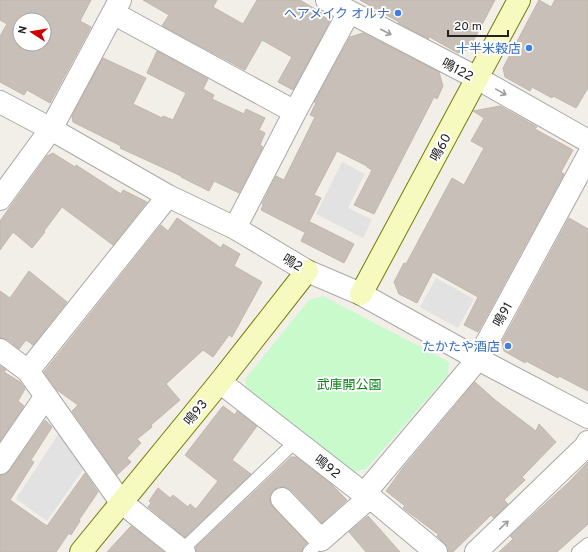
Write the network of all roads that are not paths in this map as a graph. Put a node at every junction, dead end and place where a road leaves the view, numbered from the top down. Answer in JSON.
{"nodes":[{"id":1,"x":327,"y":0,"type":"edge"},
{"id":2,"x":519,"y":0,"type":"edge"},
{"id":3,"x":117,"y":7,"type":"edge"},
{"id":4,"x":349,"y":12,"type":"junction"},
{"id":5,"x":477,"y":78,"type":"junction"},
{"id":6,"x":0,"y":102,"type":"edge"},
{"id":7,"x":295,"y":112,"type":"junction"},
{"id":8,"x":51,"y":129,"type":"junction"},
{"id":9,"x":588,"y":141,"type":"edge"},
{"id":10,"x":588,"y":156,"type":"edge"},
{"id":11,"x":168,"y":196,"type":"junction"},
{"id":12,"x":0,"y":199,"type":"edge"},
{"id":13,"x":235,"y":228,"type":"junction"},
{"id":14,"x":307,"y":271,"type":"junction"},
{"id":15,"x":361,"y":294,"type":"junction"},
{"id":16,"x":0,"y":350,"type":"edge"},
{"id":17,"x":478,"y":359,"type":"junction"},
{"id":18,"x":28,"y":371,"type":"junction"},
{"id":19,"x":220,"y":382,"type":"junction"},
{"id":20,"x":46,"y":396,"type":"junction"},
{"id":21,"x":588,"y":417,"type":"edge"},
{"id":22,"x":296,"y":442,"type":"junction"},
{"id":23,"x":588,"y":442,"type":"edge"},
{"id":24,"x":0,"y":463,"type":"edge"},
{"id":25,"x":367,"y":496,"type":"junction"},
{"id":26,"x":282,"y":499,"type":"dead end"},
{"id":27,"x":121,"y":502,"type":"junction"},
{"id":28,"x":588,"y":544,"type":"edge"},
{"id":29,"x":315,"y":546,"type":"edge"},
{"id":30,"x":183,"y":551,"type":"edge"},
{"id":31,"x":81,"y":552,"type":"edge"},
{"id":32,"x":436,"y":552,"type":"edge"},
{"id":33,"x":476,"y":552,"type":"edge"},
{"id":34,"x":578,"y":552,"type":"edge"}],
"edges":[{"from":1,"to":4,"type":"street","name":"鳴122"},
{"from":2,"to":5,"type":"street","name":"鳴60"},
{"from":3,"to":7,"type":"street"},
{"from":3,"to":8,"type":"street"},
{"from":4,"to":5,"type":"street","name":"鳴122","one_way":true},
{"from":4,"to":7,"type":"street"},
{"from":5,"to":9,"type":"street","name":"鳴122","one_way":true},
{"from":5,"to":15,"type":"street","name":"鳴60"},
{"from":6,"to":8,"type":"street","name":"鳴2"},
{"from":7,"to":13,"type":"street"},
{"from":8,"to":11,"type":"street","name":"鳴2"},
{"from":8,"to":12,"type":"street"},
{"from":10,"to":17,"type":"street","name":"鳴91"},
{"from":11,"to":13,"type":"street","name":"鳴2"},
{"from":11,"to":18,"type":"street"},
{"from":13,"to":14,"type":"street","name":"鳴2"},
{"from":14,"to":15,"type":"street","name":"鳴2"},
{"from":14,"to":19,"type":"street","name":"鳴93"},
{"from":15,"to":17,"type":"street","name":"鳴2"},
{"from":16,"to":18,"type":"street"},
{"from":17,"to":21,"type":"street","name":"鳴2"},
{"from":17,"to":25,"type":"street","name":"鳴91"},
{"from":18,"to":20,"type":"street"},
{"from":19,"to":22,"type":"street","name":"鳴92"},
{"from":19,"to":27,"type":"street","name":"鳴93"},
{"from":20,"to":24,"type":"street"},
{"from":20,"to":27,"type":"street"},
{"from":22,"to":25,"type":"street","name":"鳴92"},
{"from":22,"to":30,"type":"lane"},
{"from":33,"to":23,"type":"street","one_way":true},
{"from":25,"to":29,"type":"street","name":"鳴91"},
{"from":25,"to":32,"type":"street","name":"鳴92"},
{"from":26,"to":29,"type":"street"},
{"from":27,"to":30,"type":"street"},
{"from":27,"to":31,"type":"street","name":"鳴93"},
{"from":28,"to":34,"type":"lane"}]}
